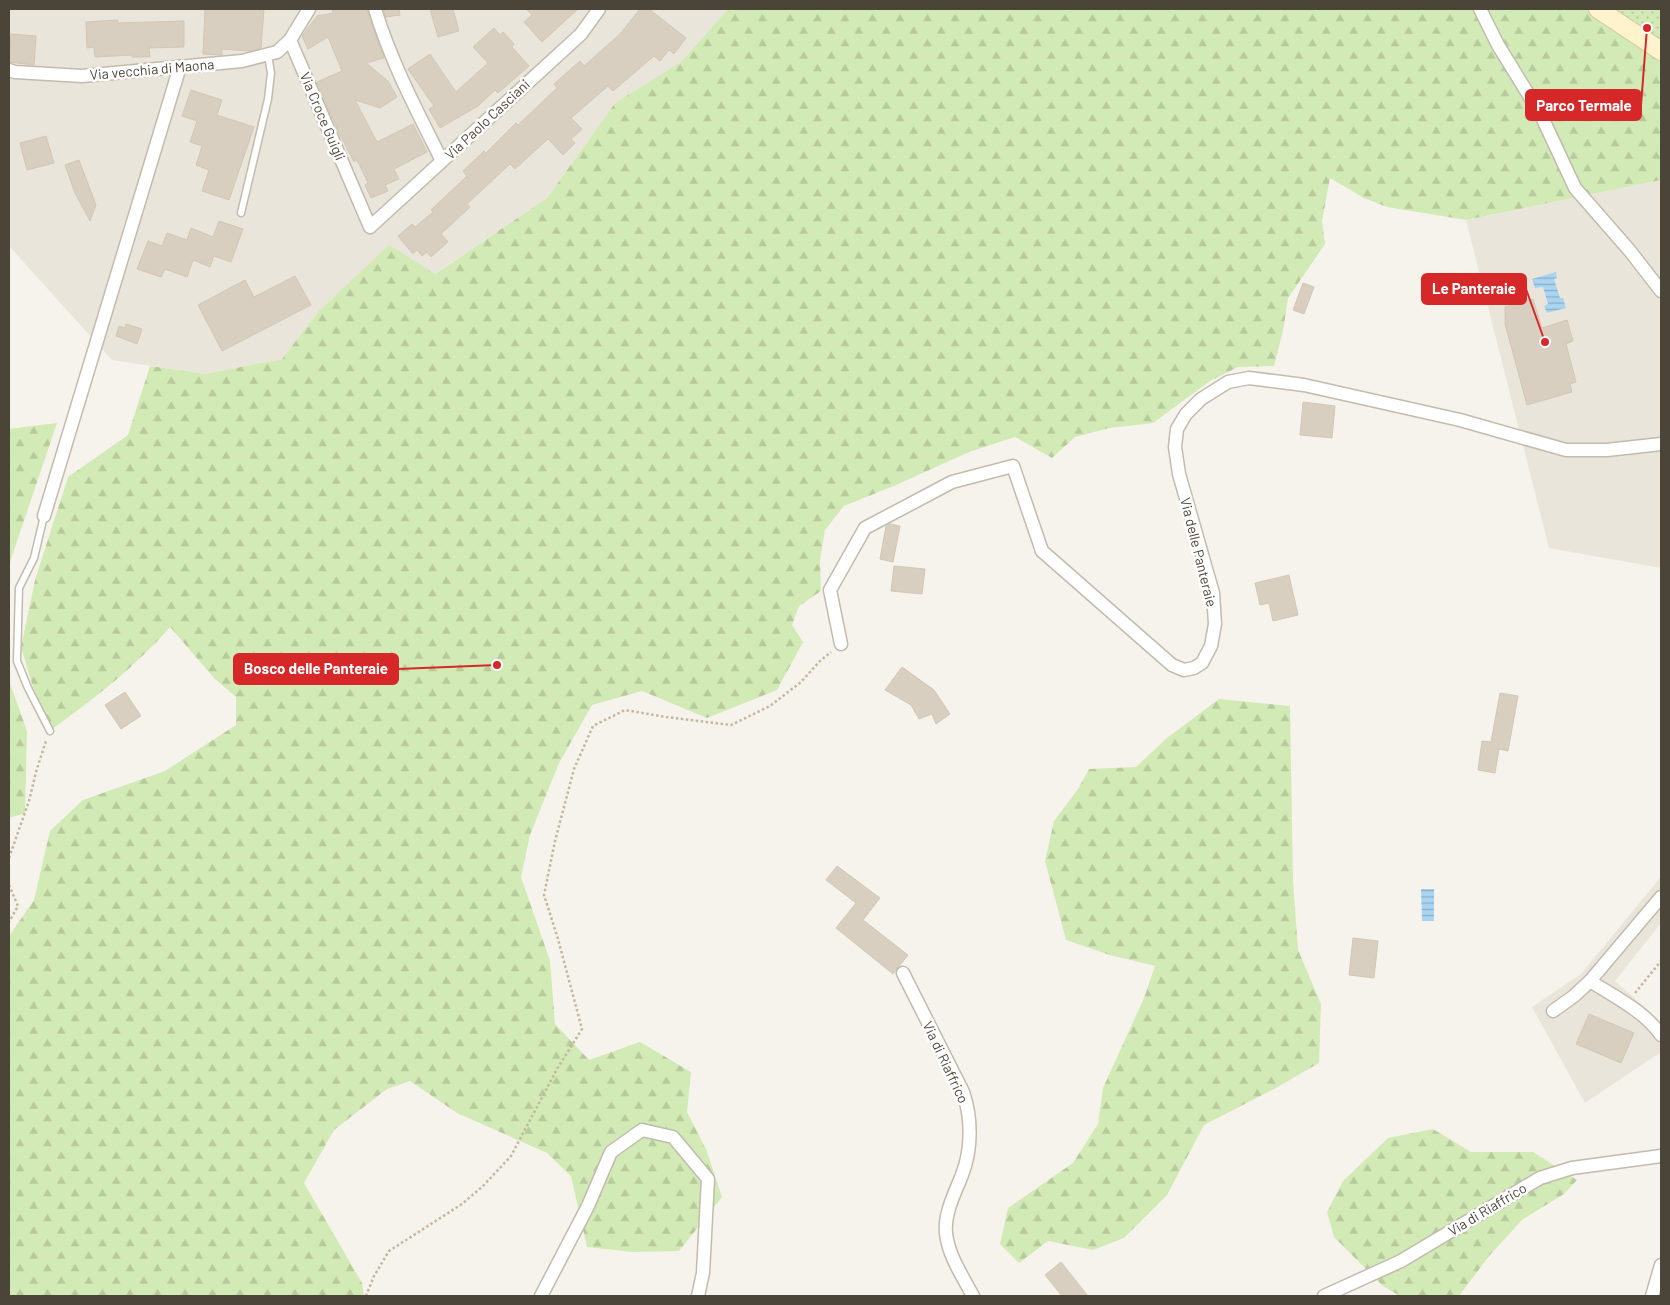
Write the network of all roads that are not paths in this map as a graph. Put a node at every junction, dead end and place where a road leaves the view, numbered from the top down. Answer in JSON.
{"nodes":[{"id":1,"x":309,"y":9,"type":"edge"},
{"id":2,"x":375,"y":9,"type":"edge"},
{"id":3,"x":599,"y":9,"type":"edge"},
{"id":4,"x":1480,"y":9,"type":"edge"},
{"id":5,"x":1598,"y":9,"type":"edge"},
{"id":6,"x":290,"y":40,"type":"junction"},
{"id":7,"x":1661,"y":51,"type":"edge"},
{"id":8,"x":268,"y":55,"type":"junction"},
{"id":9,"x":178,"y":67,"type":"junction"},
{"id":10,"x":9,"y":70,"type":"edge"},
{"id":11,"x":442,"y":161,"type":"junction"},
{"id":12,"x":241,"y":213,"type":"dead end"},
{"id":13,"x":370,"y":226,"type":"joint"},
{"id":14,"x":1661,"y":290,"type":"edge"},
{"id":15,"x":1661,"y":444,"type":"edge"},
{"id":16,"x":44,"y":516,"type":"joint"},
{"id":17,"x":841,"y":644,"type":"road end"},
{"id":18,"x":50,"y":731,"type":"road end"},
{"id":19,"x":1661,"y":897,"type":"edge"},
{"id":20,"x":904,"y":973,"type":"dead end"},
{"id":21,"x":1590,"y":981,"type":"junction"},
{"id":22,"x":1553,"y":1011,"type":"dead end"},
{"id":23,"x":1661,"y":1035,"type":"edge"},
{"id":24,"x":1661,"y":1156,"type":"edge"},
{"id":25,"x":1661,"y":1265,"type":"edge"},
{"id":26,"x":541,"y":1296,"type":"edge"},
{"id":27,"x":698,"y":1296,"type":"edge"},
{"id":28,"x":973,"y":1296,"type":"edge"},
{"id":29,"x":1324,"y":1296,"type":"edge"},
{"id":30,"x":1652,"y":1296,"type":"edge"}],
"edges":[{"from":1,"to":6,"type":"street"},
{"from":2,"to":11,"type":"street"},
{"from":3,"to":11,"type":"street","name":"Via Paolo Casciani"},
{"from":4,"to":14,"type":"street"},
{"from":5,"to":7,"type":"main road"},
{"from":6,"to":8,"type":"street","name":"Via vecchia di Maona"},
{"from":6,"to":13,"type":"street","name":"Via Croce Guigli"},
{"from":8,"to":9,"type":"street","name":"Via vecchia di Maona"},
{"from":8,"to":12,"type":"lane"},
{"from":9,"to":10,"type":"street","name":"Via vecchia di Maona"},
{"from":9,"to":16,"type":"street"},
{"from":11,"to":13,"type":"street","name":"Via Paolo Casciani"},
{"from":15,"to":17,"type":"street","name":"Via delle Panteraie"},
{"from":16,"to":18,"type":"lane"},
{"from":19,"to":21,"type":"street"},
{"from":20,"to":28,"type":"street","name":"Via di Riaffrico"},
{"from":21,"to":22,"type":"street"},
{"from":21,"to":23,"type":"street"},
{"from":24,"to":29,"type":"street","name":"Via di Riaffrico"},
{"from":25,"to":30,"type":"street"},
{"from":26,"to":27,"type":"street"}]}
